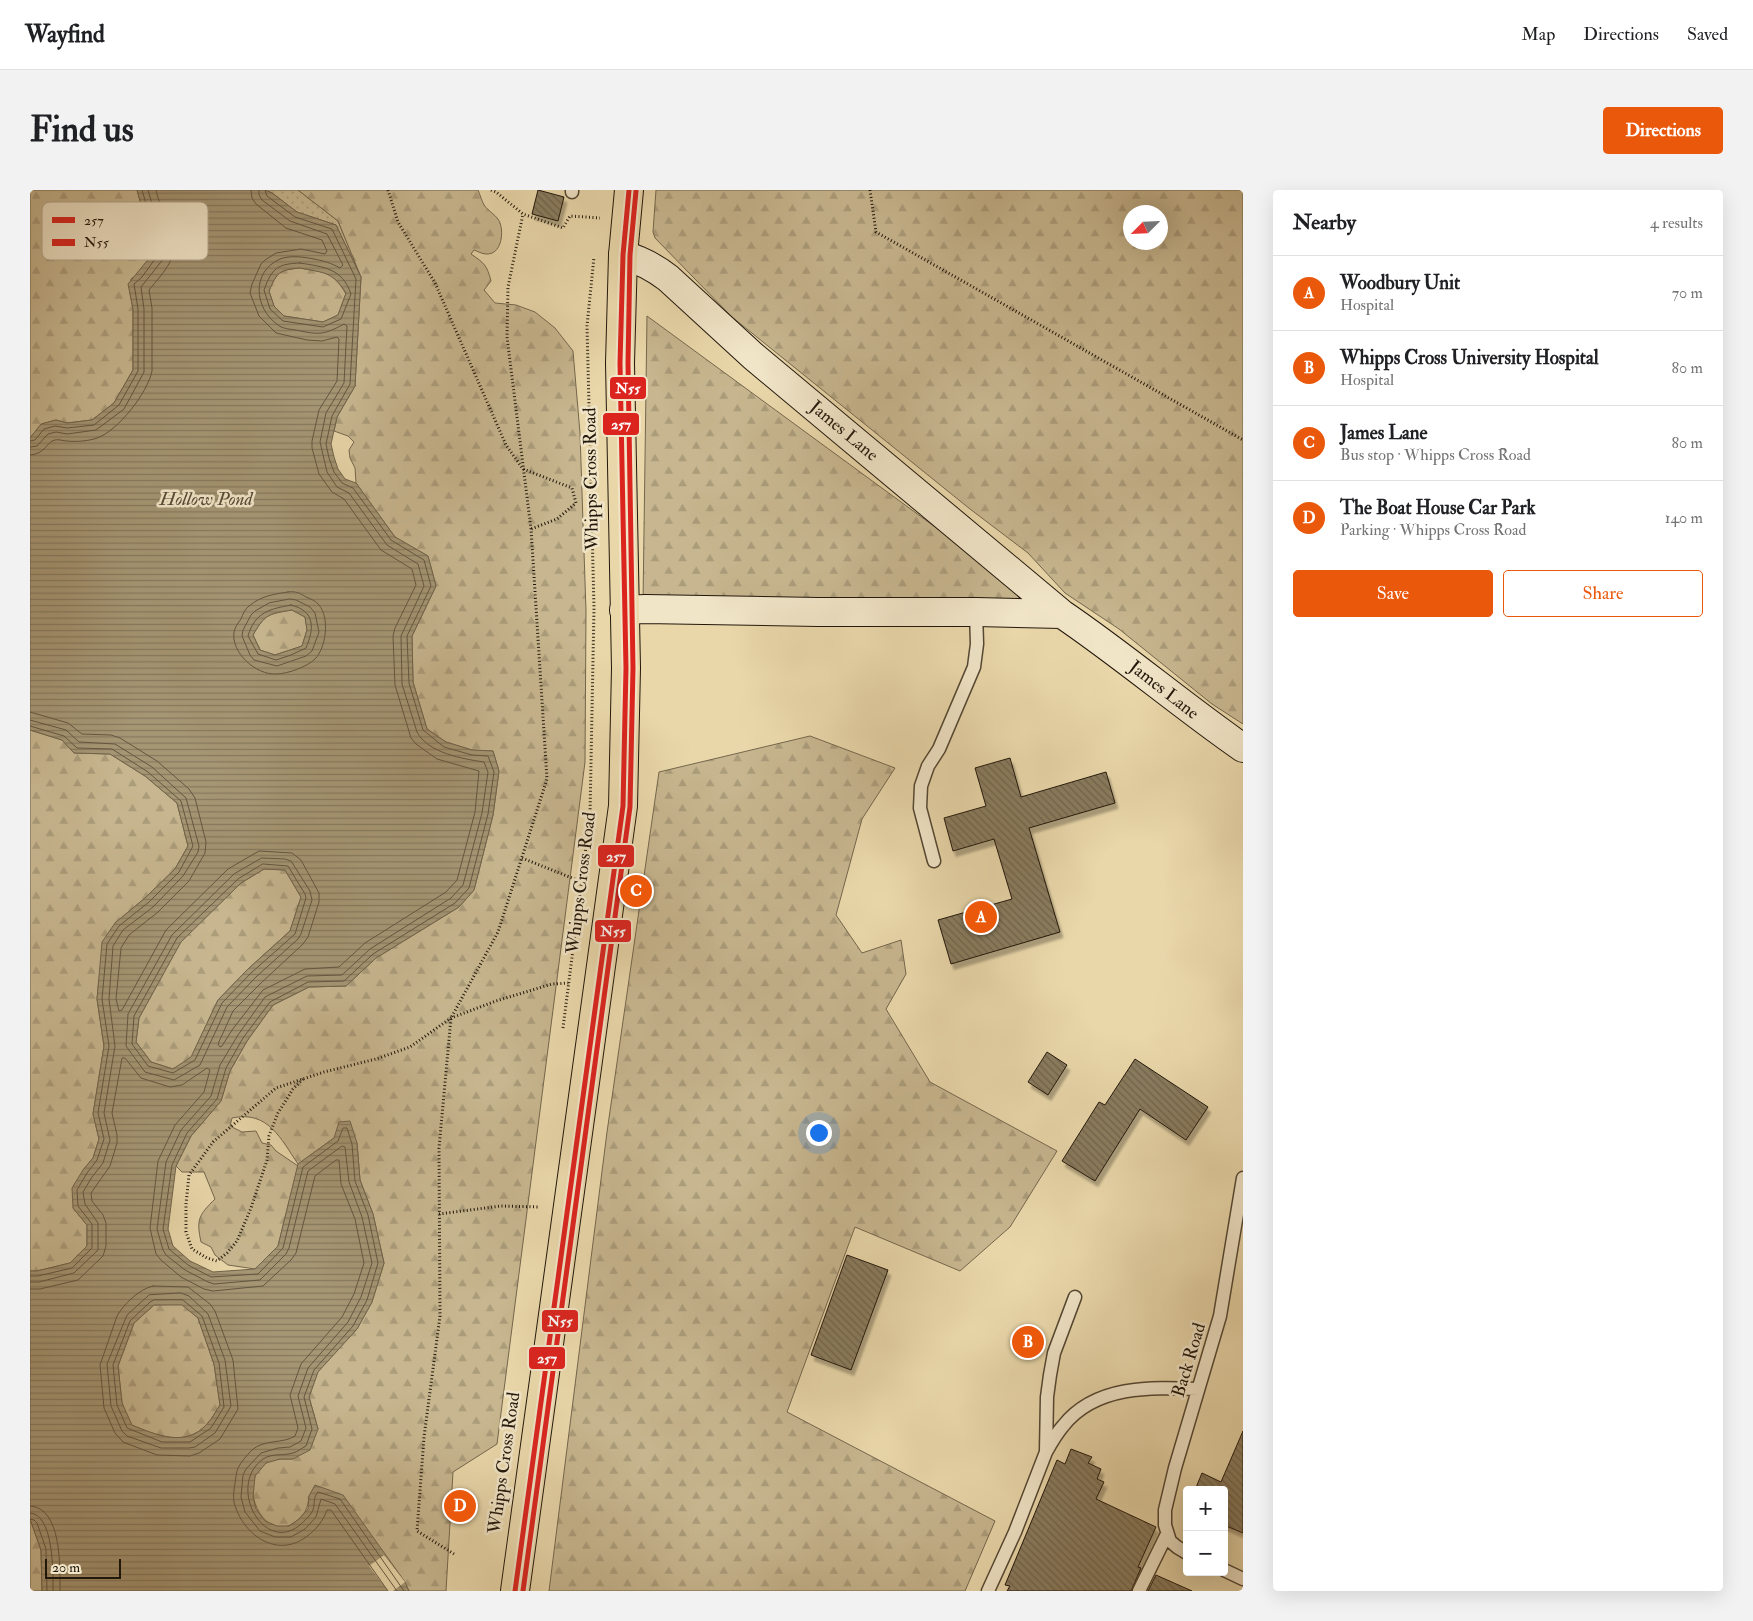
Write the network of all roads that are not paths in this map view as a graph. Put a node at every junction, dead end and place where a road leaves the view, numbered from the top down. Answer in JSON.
{"nodes":[{"id":1,"x":629,"y":190,"type":"edge"},
{"id":2,"x":623,"y":255,"type":"junction"},
{"id":3,"x":624,"y":610,"type":"junction"},
{"id":4,"x":976,"y":612,"type":"junction"},
{"id":5,"x":1062,"y":614,"type":"junction"},
{"id":6,"x":1243,"y":748,"type":"edge"},
{"id":7,"x":934,"y":861,"type":"dead end"},
{"id":8,"x":1243,"y":1178,"type":"edge"},
{"id":9,"x":1075,"y":1297,"type":"dead end"},
{"id":10,"x":1198,"y":1388,"type":"junction"},
{"id":11,"x":1046,"y":1452,"type":"junction"},
{"id":12,"x":1167,"y":1534,"type":"junction"},
{"id":13,"x":1182,"y":1550,"type":"edge"},
{"id":14,"x":1228,"y":1572,"type":"edge"},
{"id":15,"x":1243,"y":1579,"type":"edge"},
{"id":16,"x":515,"y":1591,"type":"edge"},
{"id":17,"x":988,"y":1591,"type":"edge"},
{"id":18,"x":1139,"y":1591,"type":"edge"}],
"edges":[{"from":1,"to":2,"type":"main road","name":"Whipps Cross Road"},
{"from":2,"to":3,"type":"main road","name":"Whipps Cross Road"},
{"from":2,"to":5,"type":"street","name":"James Lane"},
{"from":3,"to":4,"type":"street"},
{"from":3,"to":16,"type":"main road","name":"Whipps Cross Road"},
{"from":4,"to":5,"type":"street"},
{"from":4,"to":7,"type":"lane"},
{"from":5,"to":6,"type":"street","name":"James Lane"},
{"from":8,"to":10,"type":"lane","name":"Back Road"},
{"from":9,"to":11,"type":"lane"},
{"from":10,"to":11,"type":"lane"},
{"from":10,"to":12,"type":"lane","name":"Back Road"},
{"from":11,"to":17,"type":"lane"},
{"from":12,"to":13,"type":"lane","name":"Back Road"},
{"from":12,"to":18,"type":"lane"},
{"from":14,"to":15,"type":"lane"}]}
